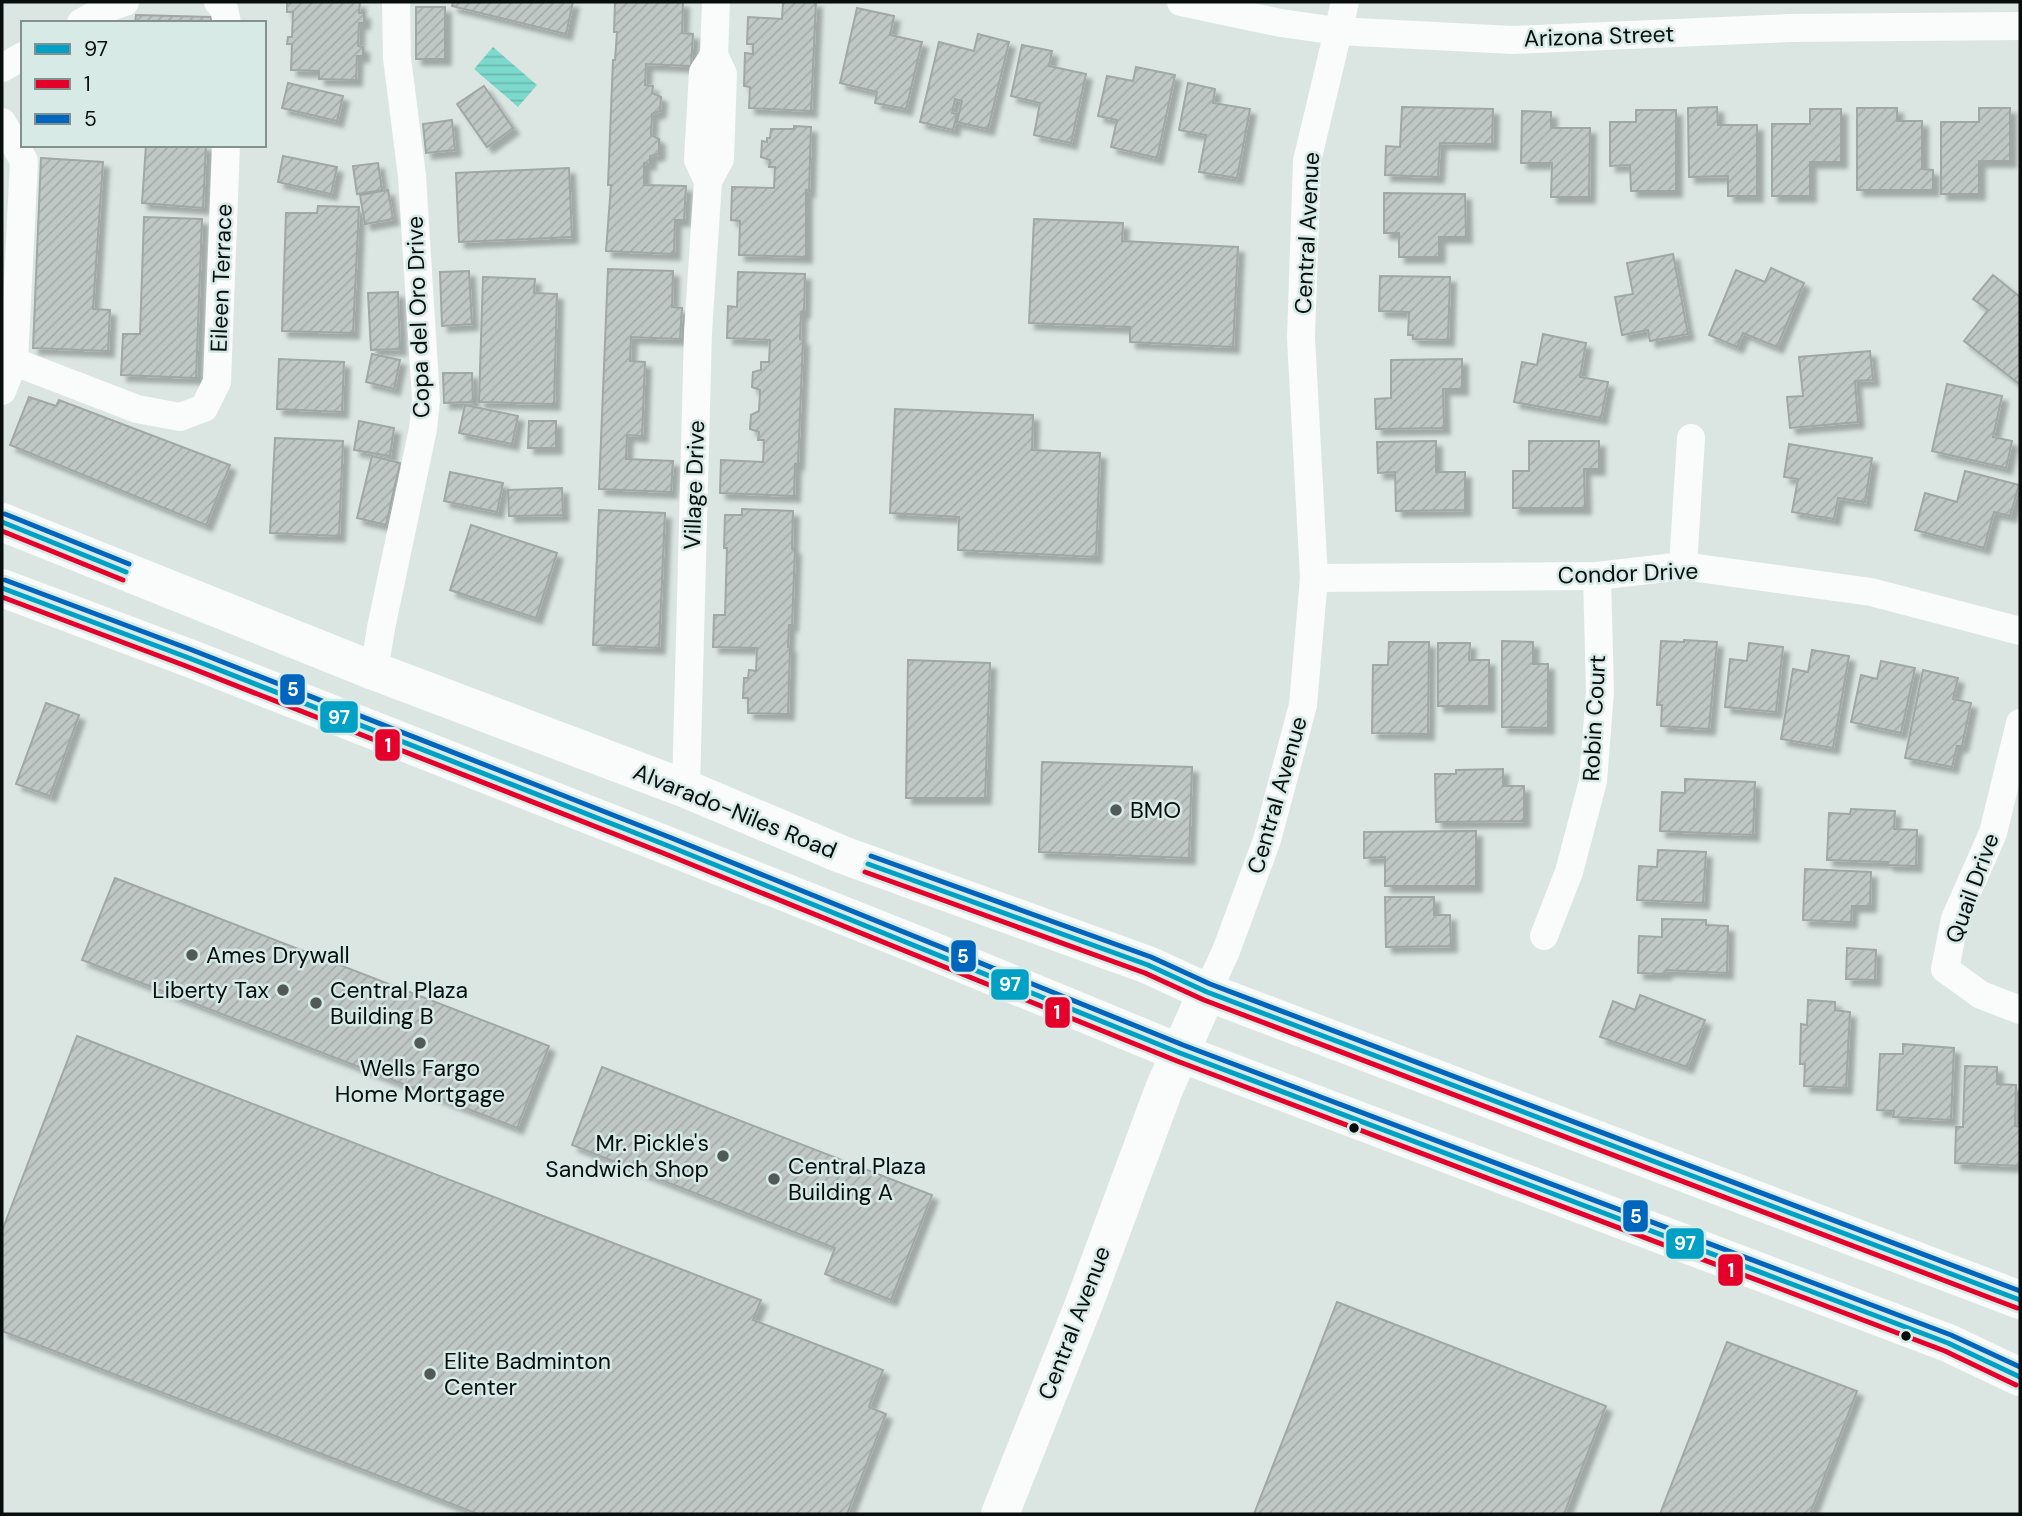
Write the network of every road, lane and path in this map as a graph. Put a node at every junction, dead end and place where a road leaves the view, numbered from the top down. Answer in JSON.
{"nodes":[{"id":1,"x":125,"y":2,"type":"edge"},
{"id":2,"x":218,"y":2,"type":"edge"},
{"id":3,"x":396,"y":2,"type":"edge"},
{"id":4,"x":716,"y":2,"type":"edge"},
{"id":5,"x":1181,"y":2,"type":"edge"},
{"id":6,"x":1345,"y":2,"type":"edge"},
{"id":7,"x":1788,"y":15,"type":"edge"},
{"id":8,"x":84,"y":21,"type":"edge"},
{"id":9,"x":226,"y":21,"type":"edge"},
{"id":10,"x":2020,"y":26,"type":"edge"},
{"id":11,"x":1337,"y":31,"type":"junction"},
{"id":12,"x":21,"y":57,"type":"edge"},
{"id":13,"x":2,"y":68,"type":"edge"},
{"id":14,"x":2,"y":122,"type":"edge"},
{"id":15,"x":226,"y":147,"type":"edge"},
{"id":16,"x":8,"y":359,"type":"edge"},
{"id":17,"x":2,"y":391,"type":"edge"},
{"id":18,"x":1691,"y":438,"type":"dead end"},
{"id":19,"x":2,"y":522,"type":"edge"},
{"id":20,"x":1683,"y":566,"type":"junction"},
{"id":21,"x":1597,"y":576,"type":"junction"},
{"id":22,"x":1314,"y":578,"type":"junction"},
{"id":23,"x":2,"y":588,"type":"edge"},
{"id":24,"x":2020,"y":631,"type":"edge"},
{"id":25,"x":374,"y":671,"type":"junction"},
{"id":26,"x":2020,"y":723,"type":"edge"},
{"id":27,"x":686,"y":789,"type":"junction"},
{"id":28,"x":1544,"y":936,"type":"dead end"},
{"id":29,"x":1207,"y":992,"type":"junction"},
{"id":30,"x":2020,"y":1010,"type":"edge"},
{"id":31,"x":1180,"y":1053,"type":"junction"},
{"id":32,"x":2020,"y":1300,"type":"edge"},
{"id":33,"x":2020,"y":1377,"type":"edge"},
{"id":34,"x":1000,"y":1514,"type":"edge"}],
"edges":[{"from":1,"to":8,"type":"street"},
{"from":2,"to":9,"type":"street"},
{"from":3,"to":25,"type":"street","name":"Copa del Oro Drive"},
{"from":4,"to":27,"type":"street","name":"Village Drive"},
{"from":5,"to":11,"type":"street","name":"Arizona Street"},
{"from":6,"to":11,"type":"street","name":"Central Avenue"},
{"from":7,"to":10,"type":"street","name":"Arizona Street"},
{"from":7,"to":11,"type":"street","name":"Arizona Street"},
{"from":11,"to":22,"type":"street","name":"Central Avenue"},
{"from":12,"to":13,"type":"street"},
{"from":14,"to":16,"type":"street"},
{"from":15,"to":16,"type":"street","name":"Eileen Terrace"},
{"from":16,"to":17,"type":"street"},
{"from":18,"to":20,"type":"street"},
{"from":19,"to":25,"type":"main road","name":"Alvarado-Niles Road"},
{"from":20,"to":21,"type":"street","name":"Condor Drive"},
{"from":20,"to":24,"type":"street","name":"Condor Drive"},
{"from":21,"to":22,"type":"street","name":"Condor Drive"},
{"from":21,"to":28,"type":"street","name":"Robin Court"},
{"from":22,"to":29,"type":"street","name":"Central Avenue"},
{"from":23,"to":31,"type":"main road"},
{"from":25,"to":27,"type":"main road","name":"Alvarado-Niles Road"},
{"from":26,"to":30,"type":"street","name":"Quail Drive"},
{"from":27,"to":29,"type":"main road","name":"Alvarado-Niles Road"},
{"from":29,"to":31,"type":"main road","name":"Central Avenue"},
{"from":29,"to":32,"type":"main road","name":"Alvarado-Niles Road"},
{"from":31,"to":33,"type":"main road"},
{"from":31,"to":34,"type":"main road","name":"Central Avenue"}]}
